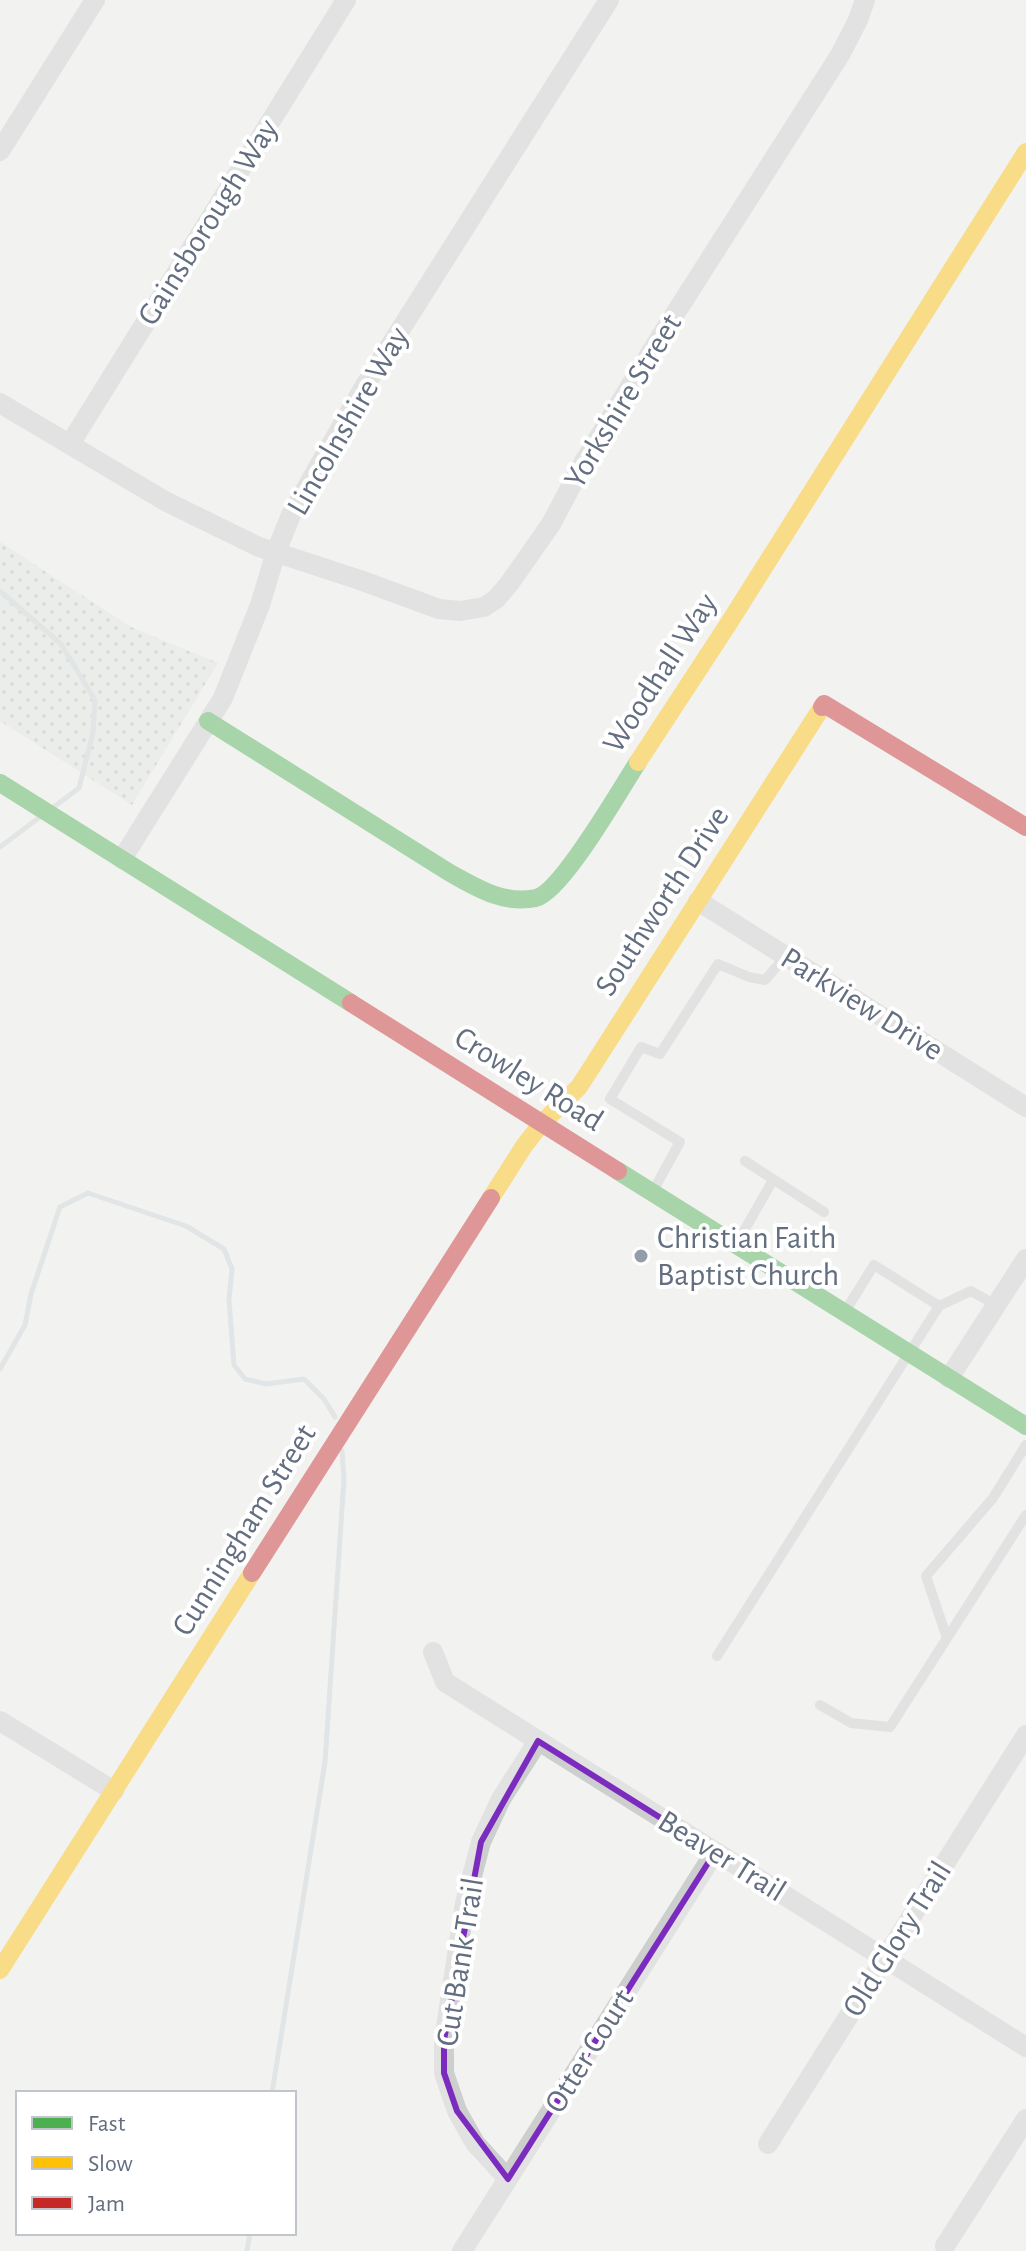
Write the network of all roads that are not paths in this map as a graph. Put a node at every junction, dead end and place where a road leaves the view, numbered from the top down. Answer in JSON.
{"nodes":[{"id":1,"x":95,"y":0,"type":"edge"},
{"id":2,"x":346,"y":0,"type":"edge"},
{"id":3,"x":609,"y":0,"type":"edge"},
{"id":4,"x":865,"y":0,"type":"edge"},
{"id":5,"x":0,"y":151,"type":"edge"},
{"id":6,"x":1026,"y":152,"type":"edge"},
{"id":7,"x":0,"y":403,"type":"edge"},
{"id":8,"x":70,"y":444,"type":"junction"},
{"id":9,"x":276,"y":552,"type":"junction"},
{"id":10,"x":208,"y":721,"type":"junction"},
{"id":11,"x":0,"y":783,"type":"edge"},
{"id":12,"x":1026,"y":827,"type":"edge"},
{"id":13,"x":122,"y":859,"type":"junction"},
{"id":14,"x":698,"y":901,"type":"junction"},
{"id":15,"x":785,"y":957,"type":"junction"},
{"id":16,"x":1026,"y":1107,"type":"edge"},
{"id":17,"x":542,"y":1123,"type":"junction"},
{"id":18,"x":745,"y":1161,"type":"dead end"},
{"id":19,"x":773,"y":1180,"type":"junction"},
{"id":20,"x":652,"y":1192,"type":"junction"},
{"id":21,"x":824,"y":1212,"type":"dead end"},
{"id":22,"x":736,"y":1245,"type":"junction"},
{"id":23,"x":1026,"y":1259,"type":"edge"},
{"id":24,"x":996,"y":1305,"type":"junction"},
{"id":25,"x":939,"y":1306,"type":"junction"},
{"id":26,"x":844,"y":1313,"type":"junction"},
{"id":27,"x":909,"y":1353,"type":"junction"},
{"id":28,"x":949,"y":1378,"type":"junction"},
{"id":29,"x":1026,"y":1426,"type":"edge"},
{"id":30,"x":1026,"y":1445,"type":"edge"},
{"id":31,"x":1026,"y":1515,"type":"edge"},
{"id":32,"x":947,"y":1638,"type":"junction"},
{"id":33,"x":433,"y":1652,"type":"dead end"},
{"id":34,"x":717,"y":1656,"type":"dead end"},
{"id":35,"x":820,"y":1705,"type":"dead end"},
{"id":36,"x":0,"y":1721,"type":"edge"},
{"id":37,"x":1026,"y":1735,"type":"edge"},
{"id":38,"x":538,"y":1741,"type":"junction"},
{"id":39,"x":114,"y":1791,"type":"junction"},
{"id":40,"x":715,"y":1852,"type":"junction"},
{"id":41,"x":885,"y":1959,"type":"junction"},
{"id":42,"x":0,"y":1970,"type":"edge"},
{"id":43,"x":1026,"y":2047,"type":"edge"},
{"id":44,"x":1026,"y":2119,"type":"edge"},
{"id":45,"x":768,"y":2144,"type":"dead end"},
{"id":46,"x":508,"y":2179,"type":"junction"},
{"id":47,"x":945,"y":2246,"type":"dead end"},
{"id":48,"x":462,"y":2251,"type":"edge"}],
"edges":[{"from":1,"to":5,"type":"street"},
{"from":2,"to":8,"type":"street","name":"Gainsborough Way"},
{"from":3,"to":9,"type":"street","name":"Lincolnshire Way"},
{"from":4,"to":9,"type":"street","name":"Yorkshire Street"},
{"from":6,"to":10,"type":"street","name":"Woodhall Way"},
{"from":7,"to":8,"type":"street","name":"Yorkshire Street"},
{"from":8,"to":9,"type":"street","name":"Yorkshire Street"},
{"from":9,"to":10,"type":"street","name":"Lincolnshire Way"},
{"from":10,"to":13,"type":"street","name":"Lincolnshire Way"},
{"from":11,"to":13,"type":"street","name":"Crowley Road"},
{"from":12,"to":14,"type":"street","name":"Southworth Drive"},
{"from":13,"to":17,"type":"street","name":"Crowley Road"},
{"from":14,"to":15,"type":"street","name":"Parkview Drive"},
{"from":14,"to":17,"type":"street","name":"Southworth Drive"},
{"from":15,"to":16,"type":"street","name":"Parkview Drive"},
{"from":15,"to":20,"type":"lane"},
{"from":17,"to":20,"type":"street","name":"Crowley Road"},
{"from":17,"to":39,"type":"street","name":"Cunningham Street"},
{"from":18,"to":19,"type":"lane"},
{"from":19,"to":21,"type":"lane"},
{"from":19,"to":22,"type":"lane"},
{"from":20,"to":22,"type":"street","name":"Crowley Road"},
{"from":22,"to":26,"type":"street","name":"Crowley Road"},
{"from":23,"to":24,"type":"street"},
{"from":24,"to":25,"type":"lane"},
{"from":24,"to":28,"type":"street"},
{"from":25,"to":26,"type":"lane"},
{"from":25,"to":27,"type":"lane"},
{"from":26,"to":27,"type":"street","name":"Crowley Road"},
{"from":27,"to":28,"type":"street","name":"Crowley Road"},
{"from":27,"to":34,"type":"lane"},
{"from":28,"to":29,"type":"street","name":"Crowley Road"},
{"from":30,"to":32,"type":"lane"},
{"from":31,"to":32,"type":"lane"},
{"from":32,"to":35,"type":"lane"},
{"from":33,"to":38,"type":"street","name":"Beaver Trail"},
{"from":36,"to":39,"type":"street"},
{"from":37,"to":41,"type":"street","name":"Old Glory Trail"},
{"from":38,"to":40,"type":"street","name":"Beaver Trail"},
{"from":38,"to":46,"type":"street","name":"Cut Bank Trail"},
{"from":39,"to":42,"type":"street","name":"Cunningham Street"},
{"from":40,"to":41,"type":"street","name":"Beaver Trail"},
{"from":40,"to":46,"type":"street","name":"Otter Court"},
{"from":41,"to":43,"type":"street","name":"Beaver Trail"},
{"from":41,"to":45,"type":"street","name":"Old Glory Trail"},
{"from":44,"to":47,"type":"street"},
{"from":46,"to":48,"type":"street","name":"Otter Court"}]}
